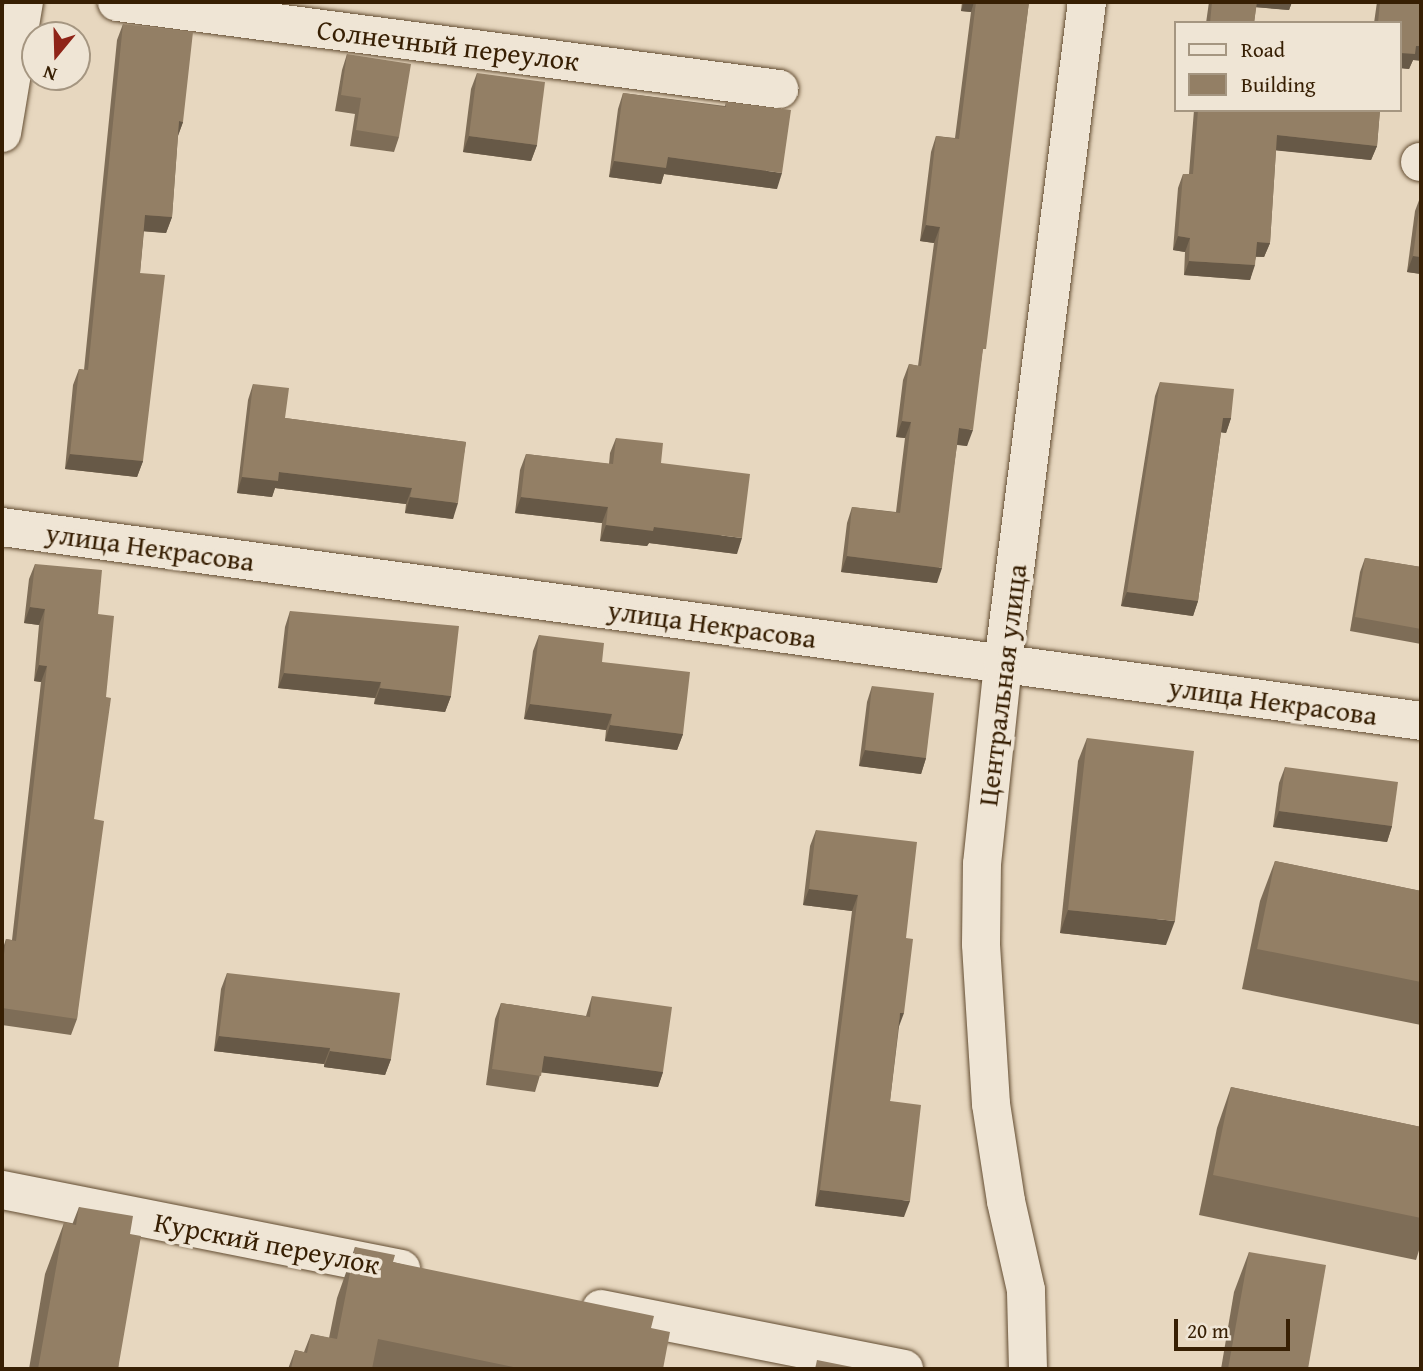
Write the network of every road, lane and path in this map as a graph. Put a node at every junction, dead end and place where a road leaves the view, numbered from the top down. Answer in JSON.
{"nodes":[{"id":1,"x":24,"y":2,"type":"edge"},
{"id":2,"x":117,"y":2,"type":"edge"},
{"id":3,"x":1087,"y":2,"type":"edge"},
{"id":4,"x":779,"y":89,"type":"dead end"},
{"id":5,"x":2,"y":133,"type":"edge"},
{"id":6,"x":2,"y":527,"type":"edge"},
{"id":7,"x":1003,"y":664,"type":"junction"},
{"id":8,"x":1421,"y":722,"type":"edge"},
{"id":9,"x":2,"y":1190,"type":"edge"},
{"id":10,"x":437,"y":1276,"type":"edge"},
{"id":11,"x":560,"y":1301,"type":"edge"},
{"id":12,"x":904,"y":1369,"type":"edge"},
{"id":13,"x":1028,"y":1369,"type":"edge"}],
"edges":[{"from":1,"to":5,"type":"street"},
{"from":2,"to":4,"type":"street","name":"Солнечный переулок"},
{"from":3,"to":7,"type":"street","name":"Центральная улица"},
{"from":6,"to":7,"type":"street","name":"улица Некрасова"},
{"from":7,"to":8,"type":"street","name":"улица Некрасова"},
{"from":7,"to":13,"type":"street","name":"Центральная улица"},
{"from":9,"to":10,"type":"street","name":"Курский переулок"},
{"from":11,"to":12,"type":"street"}]}
